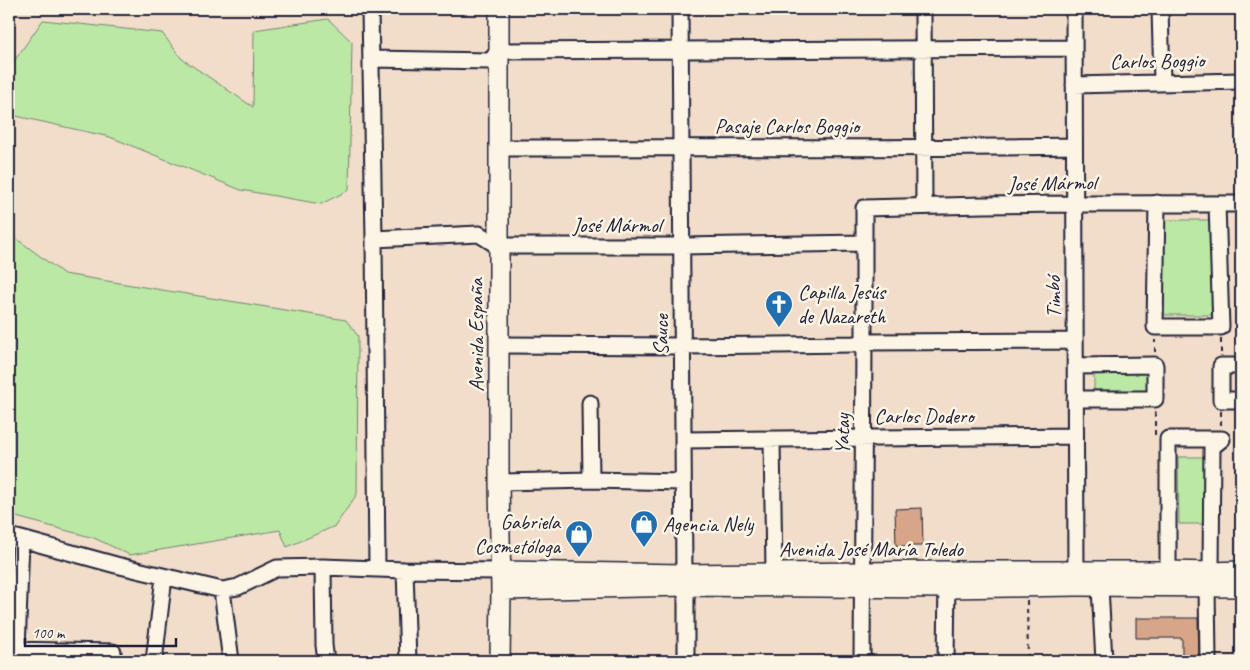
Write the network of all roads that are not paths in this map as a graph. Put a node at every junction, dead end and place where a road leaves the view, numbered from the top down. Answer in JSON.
{"nodes":[{"id":1,"x":370,"y":9,"type":"edge"},
{"id":2,"x":499,"y":9,"type":"edge"},
{"id":3,"x":680,"y":9,"type":"edge"},
{"id":4,"x":923,"y":9,"type":"edge"},
{"id":5,"x":1074,"y":9,"type":"edge"},
{"id":6,"x":1160,"y":9,"type":"edge"},
{"id":7,"x":1074,"y":48,"type":"junction"},
{"id":8,"x":680,"y":49,"type":"junction"},
{"id":9,"x":923,"y":49,"type":"junction"},
{"id":10,"x":498,"y":51,"type":"junction"},
{"id":11,"x":371,"y":59,"type":"junction"},
{"id":12,"x":1241,"y":81,"type":"edge"},
{"id":13,"x":1162,"y":82,"type":"junction"},
{"id":14,"x":1074,"y":84,"type":"junction"},
{"id":15,"x":1074,"y":146,"type":"junction"},
{"id":16,"x":682,"y":147,"type":"junction"},
{"id":17,"x":498,"y":148,"type":"junction"},
{"id":18,"x":924,"y":148,"type":"junction"},
{"id":19,"x":1157,"y":203,"type":"junction"},
{"id":20,"x":1217,"y":204,"type":"junction"},
{"id":21,"x":1241,"y":204,"type":"edge"},
{"id":22,"x":1075,"y":205,"type":"junction"},
{"id":23,"x":924,"y":206,"type":"junction"},
{"id":24,"x":864,"y":208,"type":"joint"},
{"id":25,"x":374,"y":239,"type":"junction"},
{"id":26,"x":863,"y":244,"type":"junction"},
{"id":27,"x":498,"y":246,"type":"junction"},
{"id":28,"x":682,"y":246,"type":"junction"},
{"id":29,"x":1074,"y":340,"type":"junction"},
{"id":30,"x":864,"y":342,"type":"junction"},
{"id":31,"x":499,"y":345,"type":"junction"},
{"id":32,"x":683,"y":346,"type":"junction"},
{"id":33,"x":1075,"y":366,"type":"junction"},
{"id":34,"x":1241,"y":366,"type":"edge"},
{"id":35,"x":1075,"y":399,"type":"junction"},
{"id":36,"x":1241,"y":400,"type":"edge"},
{"id":37,"x":590,"y":403,"type":"dead end"},
{"id":38,"x":1075,"y":436,"type":"junction"},
{"id":39,"x":864,"y":438,"type":"junction"},
{"id":40,"x":772,"y":439,"type":"junction"},
{"id":41,"x":683,"y":440,"type":"junction"},
{"id":42,"x":591,"y":480,"type":"junction"},
{"id":43,"x":499,"y":482,"type":"junction"},
{"id":44,"x":683,"y":482,"type":"junction"},
{"id":45,"x":15,"y":537,"type":"edge"},
{"id":46,"x":323,"y":567,"type":"junction"},
{"id":47,"x":378,"y":569,"type":"junction"},
{"id":48,"x":405,"y":570,"type":"junction"},
{"id":49,"x":1168,"y":570,"type":"junction"},
{"id":50,"x":1241,"y":571,"type":"edge"},
{"id":51,"x":774,"y":572,"type":"junction"},
{"id":52,"x":164,"y":577,"type":"junction"},
{"id":53,"x":947,"y":579,"type":"junction"},
{"id":54,"x":1076,"y":579,"type":"junction"},
{"id":55,"x":685,"y":580,"type":"junction"},
{"id":56,"x":863,"y":580,"type":"junction"},
{"id":57,"x":1209,"y":580,"type":"junction"},
{"id":58,"x":501,"y":581,"type":"junction"},
{"id":59,"x":1100,"y":587,"type":"junction"},
{"id":60,"x":1241,"y":587,"type":"edge"},
{"id":61,"x":222,"y":590,"type":"junction"},
{"id":62,"x":113,"y":652,"type":"dead end"},
{"id":63,"x":13,"y":654,"type":"edge"},
{"id":64,"x":154,"y":661,"type":"edge"},
{"id":65,"x":231,"y":661,"type":"edge"},
{"id":66,"x":326,"y":661,"type":"edge"},
{"id":67,"x":408,"y":661,"type":"edge"},
{"id":68,"x":500,"y":661,"type":"edge"},
{"id":69,"x":686,"y":661,"type":"edge"},
{"id":70,"x":862,"y":661,"type":"edge"},
{"id":71,"x":946,"y":661,"type":"edge"},
{"id":72,"x":1104,"y":661,"type":"edge"},
{"id":73,"x":1208,"y":661,"type":"edge"}],
"edges":[{"from":1,"to":11,"type":"street"},
{"from":2,"to":10,"type":"main road","name":"Avenida España"},
{"from":3,"to":8,"type":"street","name":"Sauce"},
{"from":4,"to":9,"type":"street"},
{"from":5,"to":7,"type":"street","name":"Timbó"},
{"from":6,"to":13,"type":"street"},
{"from":7,"to":9,"type":"street"},
{"from":7,"to":14,"type":"street","name":"Timbó"},
{"from":8,"to":9,"type":"street"},
{"from":8,"to":10,"type":"street"},
{"from":8,"to":16,"type":"street","name":"Sauce"},
{"from":9,"to":18,"type":"street"},
{"from":10,"to":11,"type":"street"},
{"from":10,"to":17,"type":"main road","name":"Avenida España"},
{"from":11,"to":25,"type":"street"},
{"from":12,"to":13,"type":"street","name":"Carlos Boggio"},
{"from":13,"to":14,"type":"street","name":"Carlos Boggio"},
{"from":14,"to":15,"type":"street","name":"Timbó"},
{"from":15,"to":18,"type":"street","name":"Pasaje Carlos Boggio"},
{"from":15,"to":22,"type":"street","name":"Timbó"},
{"from":16,"to":17,"type":"street","name":"Pasaje Carlos Boggio"},
{"from":16,"to":18,"type":"street","name":"Pasaje Carlos Boggio"},
{"from":16,"to":28,"type":"street","name":"Sauce"},
{"from":17,"to":27,"type":"main road","name":"Avenida España"},
{"from":18,"to":23,"type":"street"},
{"from":19,"to":20,"type":"street","name":"José Mármol"},
{"from":19,"to":20,"type":"street"},
{"from":19,"to":22,"type":"street","name":"José Mármol"},
{"from":20,"to":21,"type":"street","name":"José Mármol"},
{"from":22,"to":23,"type":"street","name":"José Mármol"},
{"from":22,"to":29,"type":"street","name":"Timbó"},
{"from":23,"to":24,"type":"street","name":"José Mármol"},
{"from":24,"to":26,"type":"street","name":"Yatay"},
{"from":25,"to":27,"type":"street","name":"José Mármol"},
{"from":25,"to":47,"type":"street"},
{"from":26,"to":28,"type":"street","name":"José Mármol"},
{"from":26,"to":30,"type":"street","name":"Yatay"},
{"from":27,"to":28,"type":"street","name":"José Mármol"},
{"from":27,"to":31,"type":"main road","name":"Avenida España"},
{"from":28,"to":32,"type":"street","name":"Sauce"},
{"from":29,"to":30,"type":"street"},
{"from":29,"to":33,"type":"street","name":"Timbó"},
{"from":30,"to":32,"type":"street"},
{"from":30,"to":39,"type":"street","name":"Yatay"},
{"from":31,"to":32,"type":"street"},
{"from":31,"to":43,"type":"main road","name":"Avenida España"},
{"from":32,"to":41,"type":"street","name":"Sauce"},
{"from":33,"to":35,"type":"street","name":"Timbó"},
{"from":33,"to":35,"type":"street"},
{"from":34,"to":36,"type":"street"},
{"from":35,"to":38,"type":"street","name":"Timbó"},
{"from":37,"to":42,"type":"street"},
{"from":38,"to":39,"type":"street","name":"Carlos Dodero"},
{"from":38,"to":54,"type":"street","name":"Timbó"},
{"from":39,"to":40,"type":"street","name":"Carlos Dodero"},
{"from":39,"to":56,"type":"street","name":"Yatay"},
{"from":40,"to":41,"type":"street","name":"Carlos Dodero"},
{"from":40,"to":51,"type":"street"},
{"from":41,"to":44,"type":"street","name":"Sauce"},
{"from":42,"to":43,"type":"street"},
{"from":42,"to":44,"type":"street"},
{"from":43,"to":58,"type":"main road","name":"Avenida España"},
{"from":44,"to":55,"type":"street","name":"Sauce"},
{"from":45,"to":52,"type":"street"},
{"from":45,"to":63,"type":"street"},
{"from":46,"to":47,"type":"street"},
{"from":46,"to":61,"type":"street"},
{"from":46,"to":66,"type":"street"},
{"from":47,"to":48,"type":"street"},
{"from":48,"to":58,"type":"street"},
{"from":48,"to":67,"type":"street"},
{"from":49,"to":54,"type":"main road","name":"Avenida José María Toledo"},
{"from":49,"to":57,"type":"main road","name":"Avenida José María Toledo"},
{"from":49,"to":57,"type":"street"},
{"from":50,"to":57,"type":"main road","name":"Avenida José María Toledo"},
{"from":51,"to":55,"type":"main road","name":"Avenida José María Toledo"},
{"from":51,"to":56,"type":"main road","name":"Avenida José María Toledo"},
{"from":52,"to":61,"type":"street"},
{"from":52,"to":64,"type":"street"},
{"from":53,"to":54,"type":"main road","name":"Avenida José María Toledo"},
{"from":53,"to":54,"type":"main road","name":"Avenida José María Toledo"},
{"from":53,"to":56,"type":"main road","name":"Avenida José María Toledo"},
{"from":53,"to":71,"type":"street"},
{"from":54,"to":59,"type":"main road","name":"Avenida José María Toledo"},
{"from":55,"to":56,"type":"main road","name":"Avenida José María Toledo"},
{"from":55,"to":58,"type":"main road","name":"Avenida José María Toledo"},
{"from":55,"to":69,"type":"street","name":"Sauce"},
{"from":56,"to":70,"type":"street","name":"Yatay"},
{"from":57,"to":59,"type":"main road","name":"Avenida José María Toledo"},
{"from":57,"to":60,"type":"main road","name":"Avenida José María Toledo"},
{"from":57,"to":73,"type":"street"},
{"from":58,"to":68,"type":"main road","name":"Avenida España"},
{"from":59,"to":72,"type":"street"},
{"from":61,"to":65,"type":"street"},
{"from":62,"to":63,"type":"street"}]}
